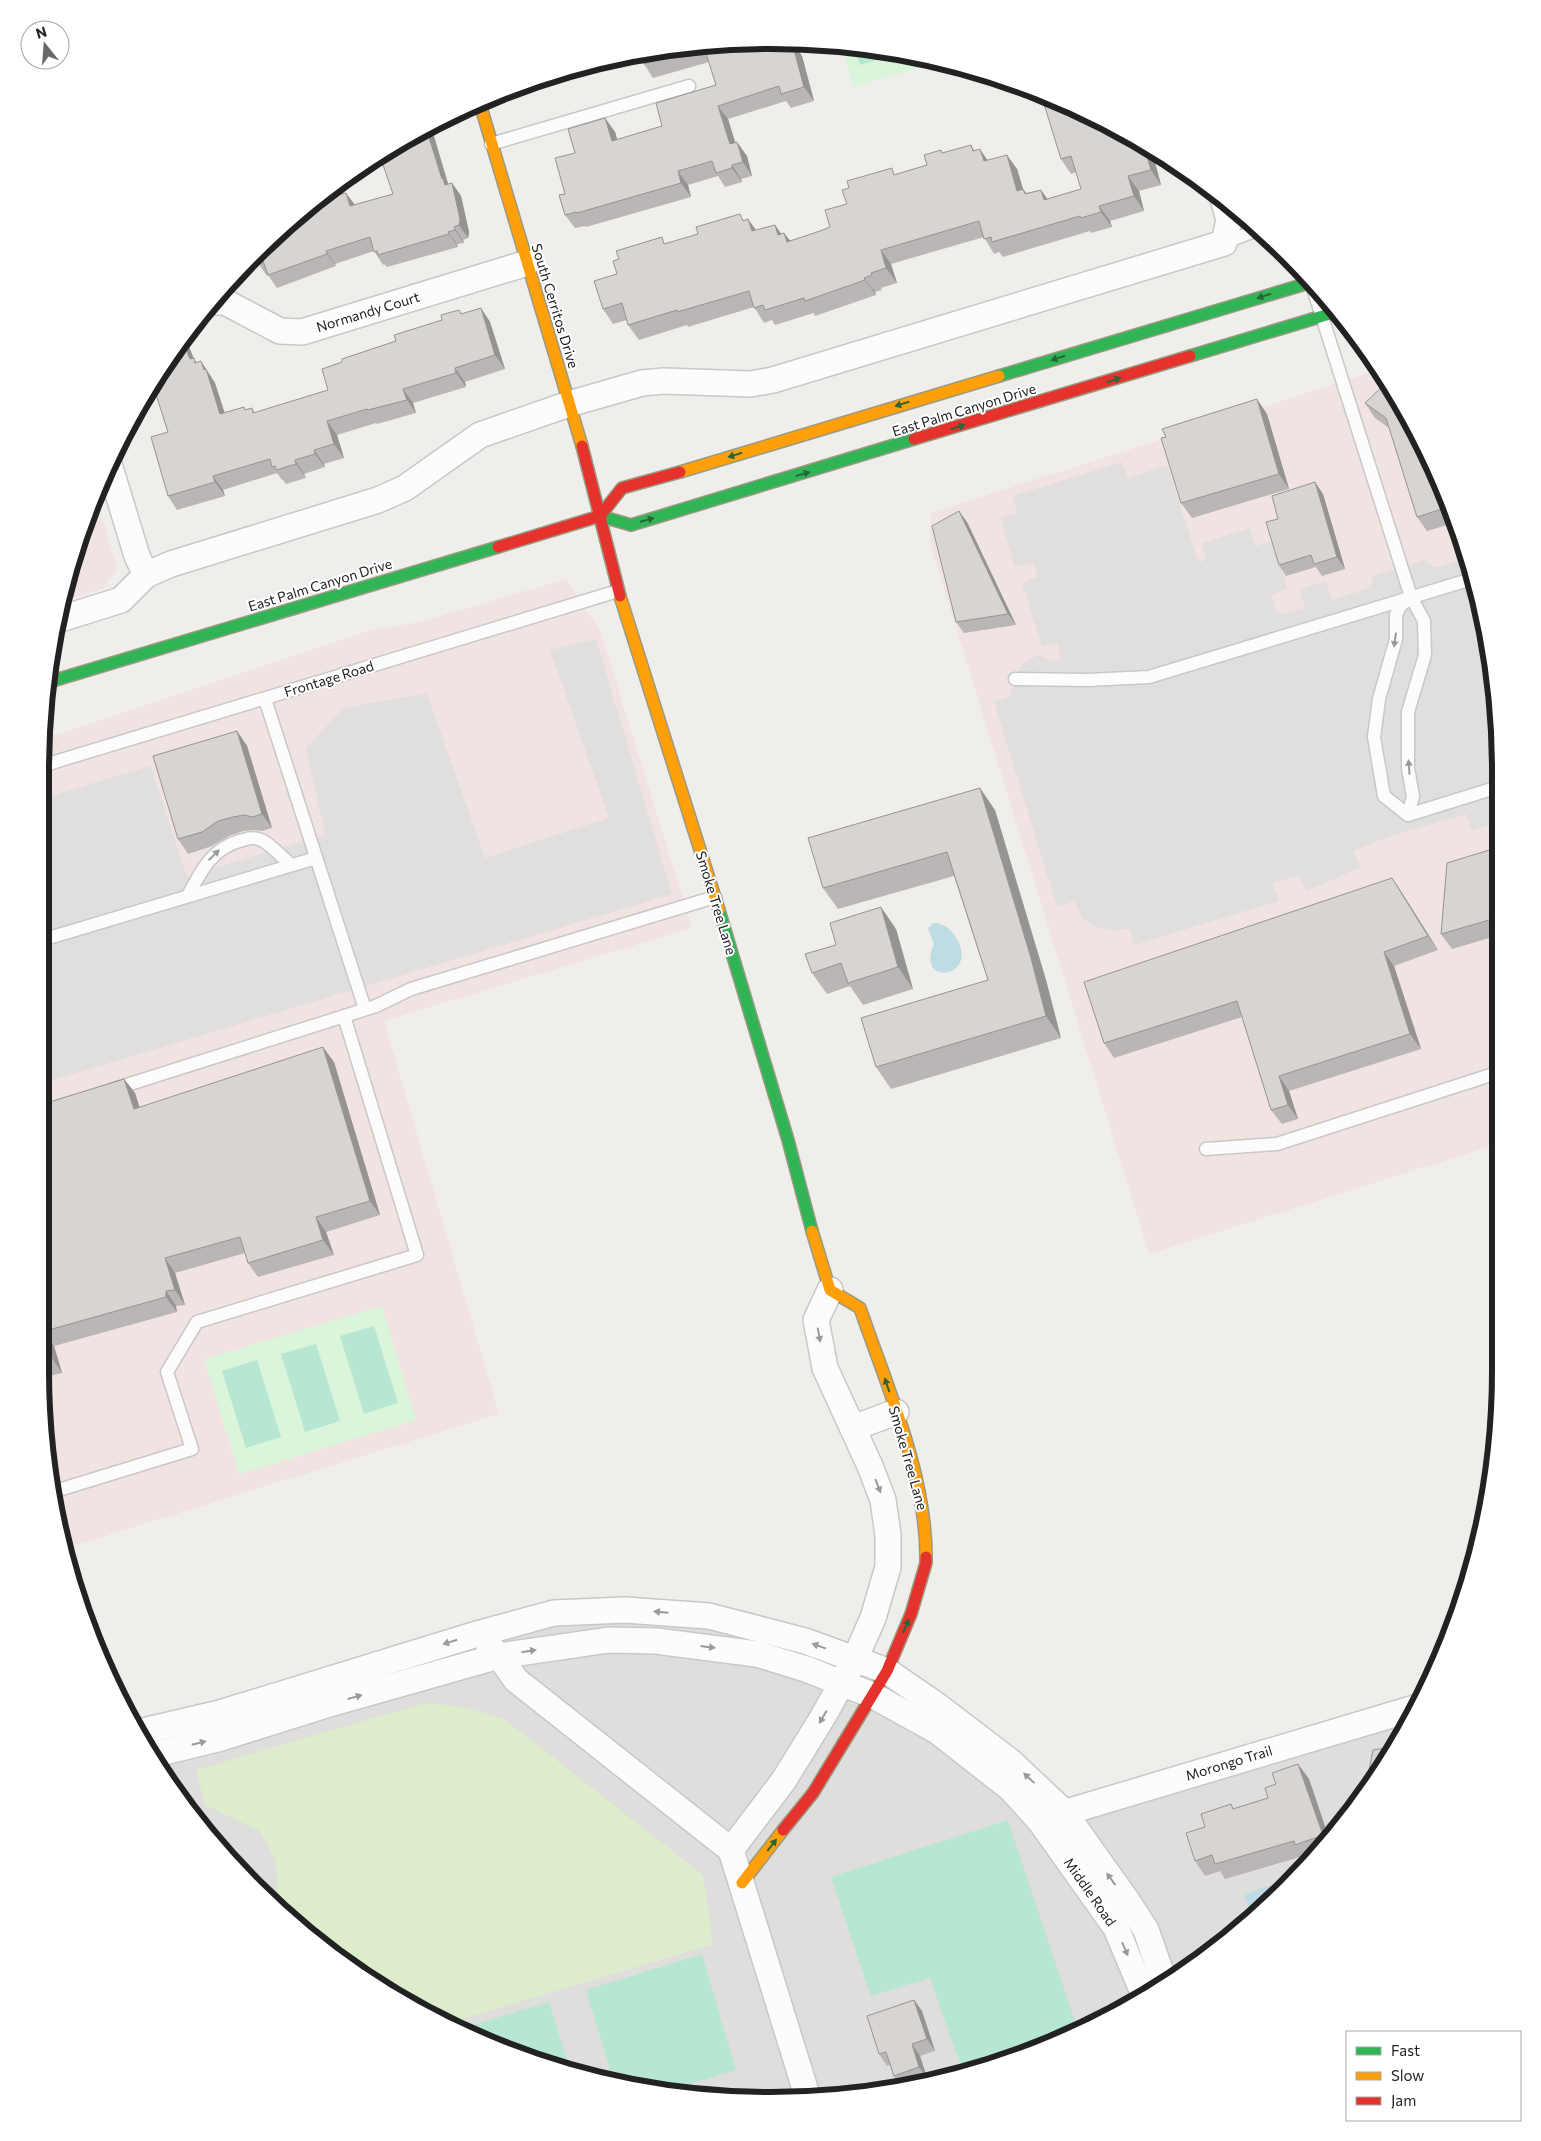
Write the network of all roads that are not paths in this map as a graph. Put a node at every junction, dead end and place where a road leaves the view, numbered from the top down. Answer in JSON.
{"nodes":[{"id":1,"x":690,"y":86,"type":"dead end"},
{"id":2,"x":482,"y":110,"type":"edge"},
{"id":3,"x":491,"y":144,"type":"junction"},
{"id":4,"x":1227,"y":212,"type":"edge"},
{"id":5,"x":1251,"y":232,"type":"edge"},
{"id":6,"x":1224,"y":243,"type":"junction"},
{"id":7,"x":526,"y":263,"type":"junction"},
{"id":8,"x":1303,"y":285,"type":"edge"},
{"id":9,"x":1316,"y":298,"type":"edge"},
{"id":10,"x":222,"y":302,"type":"edge"},
{"id":11,"x":1329,"y":314,"type":"edge"},
{"id":12,"x":1320,"y":317,"type":"junction"},
{"id":13,"x":569,"y":404,"type":"junction"},
{"id":14,"x":112,"y":475,"type":"edge"},
{"id":15,"x":600,"y":516,"type":"junction"},
{"id":16,"x":146,"y":575,"type":"junction"},
{"id":17,"x":1467,"y":580,"type":"edge"},
{"id":18,"x":618,"y":591,"type":"junction"},
{"id":19,"x":1411,"y":597,"type":"junction"},
{"id":20,"x":66,"y":617,"type":"edge"},
{"id":21,"x":1015,"y":679,"type":"dead end"},
{"id":22,"x":55,"y":680,"type":"edge"},
{"id":23,"x":265,"y":698,"type":"junction"},
{"id":24,"x":49,"y":764,"type":"edge"},
{"id":25,"x":1492,"y":789,"type":"edge"},
{"id":26,"x":1408,"y":815,"type":"junction"},
{"id":27,"x":316,"y":858,"type":"junction"},
{"id":28,"x":291,"y":865,"type":"junction"},
{"id":29,"x":188,"y":896,"type":"junction"},
{"id":30,"x":715,"y":897,"type":"junction"},
{"id":31,"x":49,"y":938,"type":"edge"},
{"id":32,"x":365,"y":1009,"type":"junction"},
{"id":33,"x":344,"y":1016,"type":"junction"},
{"id":34,"x":1492,"y":1075,"type":"edge"},
{"id":35,"x":105,"y":1092,"type":"edge"},
{"id":36,"x":1206,"y":1149,"type":"dead end"},
{"id":37,"x":830,"y":1290,"type":"junction"},
{"id":38,"x":896,"y":1412,"type":"junction"},
{"id":39,"x":853,"y":1428,"type":"junction"},
{"id":40,"x":59,"y":1490,"type":"edge"},
{"id":41,"x":477,"y":1634,"type":"junction"},
{"id":42,"x":499,"y":1656,"type":"junction"},
{"id":43,"x":855,"y":1659,"type":"junction"},
{"id":44,"x":886,"y":1671,"type":"junction"},
{"id":45,"x":842,"y":1683,"type":"junction"},
{"id":46,"x":872,"y":1695,"type":"junction"},
{"id":47,"x":1407,"y":1710,"type":"edge"},
{"id":48,"x":145,"y":1731,"type":"edge"},
{"id":49,"x":159,"y":1753,"type":"edge"},
{"id":50,"x":1064,"y":1812,"type":"junction"},
{"id":51,"x":1040,"y":1821,"type":"junction"},
{"id":52,"x":731,"y":1850,"type":"junction"},
{"id":53,"x":742,"y":1883,"type":"junction"},
{"id":54,"x":1162,"y":1976,"type":"edge"},
{"id":55,"x":1142,"y":1989,"type":"edge"},
{"id":56,"x":806,"y":2091,"type":"edge"}],
"edges":[{"from":1,"to":3,"type":"lane"},
{"from":2,"to":3,"type":"main road","name":"South Cerritos Drive"},
{"from":3,"to":7,"type":"main road","name":"South Cerritos Drive"},
{"from":4,"to":6,"type":"street"},
{"from":5,"to":6,"type":"lane"},
{"from":6,"to":13,"type":"street"},
{"from":7,"to":10,"type":"street","name":"Normandy Court"},
{"from":7,"to":13,"type":"main road","name":"South Cerritos Drive"},
{"from":8,"to":15,"type":"main road","name":"East Palm Canyon Drive","one_way":true},
{"from":9,"to":12,"type":"lane"},
{"from":11,"to":12,"type":"main road","name":"East Palm Canyon Drive"},
{"from":15,"to":12,"type":"main road","name":"East Palm Canyon Drive","one_way":true},
{"from":12,"to":19,"type":"lane"},
{"from":13,"to":15,"type":"main road","name":"South Cerritos Drive"},
{"from":13,"to":16,"type":"street"},
{"from":14,"to":16,"type":"street"},
{"from":15,"to":18,"type":"main road","name":"Smoke Tree Lane"},
{"from":15,"to":22,"type":"main road","name":"East Palm Canyon Drive"},
{"from":16,"to":20,"type":"street"},
{"from":17,"to":19,"type":"lane"},
{"from":18,"to":23,"type":"lane","name":"Frontage Road"},
{"from":18,"to":30,"type":"main road","name":"Smoke Tree Lane"},
{"from":19,"to":21,"type":"lane"},
{"from":26,"to":19,"type":"lane","one_way":true},
{"from":19,"to":26,"type":"lane","one_way":true},
{"from":23,"to":24,"type":"lane","name":"Frontage Road"},
{"from":23,"to":27,"type":"lane"},
{"from":25,"to":26,"type":"lane"},
{"from":27,"to":28,"type":"lane"},
{"from":27,"to":32,"type":"lane"},
{"from":28,"to":29,"type":"lane"},
{"from":29,"to":28,"type":"lane","one_way":true},
{"from":29,"to":31,"type":"lane"},
{"from":30,"to":32,"type":"lane"},
{"from":30,"to":37,"type":"main road","name":"Smoke Tree Lane"},
{"from":32,"to":33,"type":"lane"},
{"from":33,"to":35,"type":"lane"},
{"from":33,"to":40,"type":"lane"},
{"from":34,"to":36,"type":"lane"},
{"from":38,"to":37,"type":"main road","name":"Smoke Tree Lane","one_way":true},
{"from":37,"to":39,"type":"street","one_way":true},
{"from":38,"to":39,"type":"street"},
{"from":44,"to":38,"type":"main road","name":"Smoke Tree Lane","one_way":true},
{"from":39,"to":43,"type":"street","one_way":true},
{"from":41,"to":42,"type":"street"},
{"from":43,"to":41,"type":"street","name":"Middle Road","one_way":true},
{"from":41,"to":48,"type":"street","name":"Middle Road","one_way":true},
{"from":42,"to":45,"type":"street","name":"Middle Road","one_way":true},
{"from":49,"to":42,"type":"street","name":"Middle Road","one_way":true},
{"from":42,"to":52,"type":"street"},
{"from":43,"to":44,"type":"street","name":"Middle Road"},
{"from":43,"to":45,"type":"street"},
{"from":44,"to":46,"type":"main road","name":"Smoke Tree Lane"},
{"from":50,"to":44,"type":"street","name":"Middle Road","one_way":true},
{"from":45,"to":46,"type":"street","name":"Middle Road"},
{"from":45,"to":52,"type":"street","one_way":true},
{"from":46,"to":51,"type":"street","name":"Middle Road"},
{"from":53,"to":46,"type":"main road","name":"Smoke Tree Lane","one_way":true},
{"from":47,"to":50,"type":"street","name":"Morongo Trail"},
{"from":50,"to":51,"type":"street","name":"Morongo Trail"},
{"from":54,"to":50,"type":"street","name":"Middle Road","one_way":true},
{"from":51,"to":55,"type":"street","name":"Middle Road","one_way":true},
{"from":52,"to":53,"type":"street"},
{"from":53,"to":56,"type":"street"}]}
